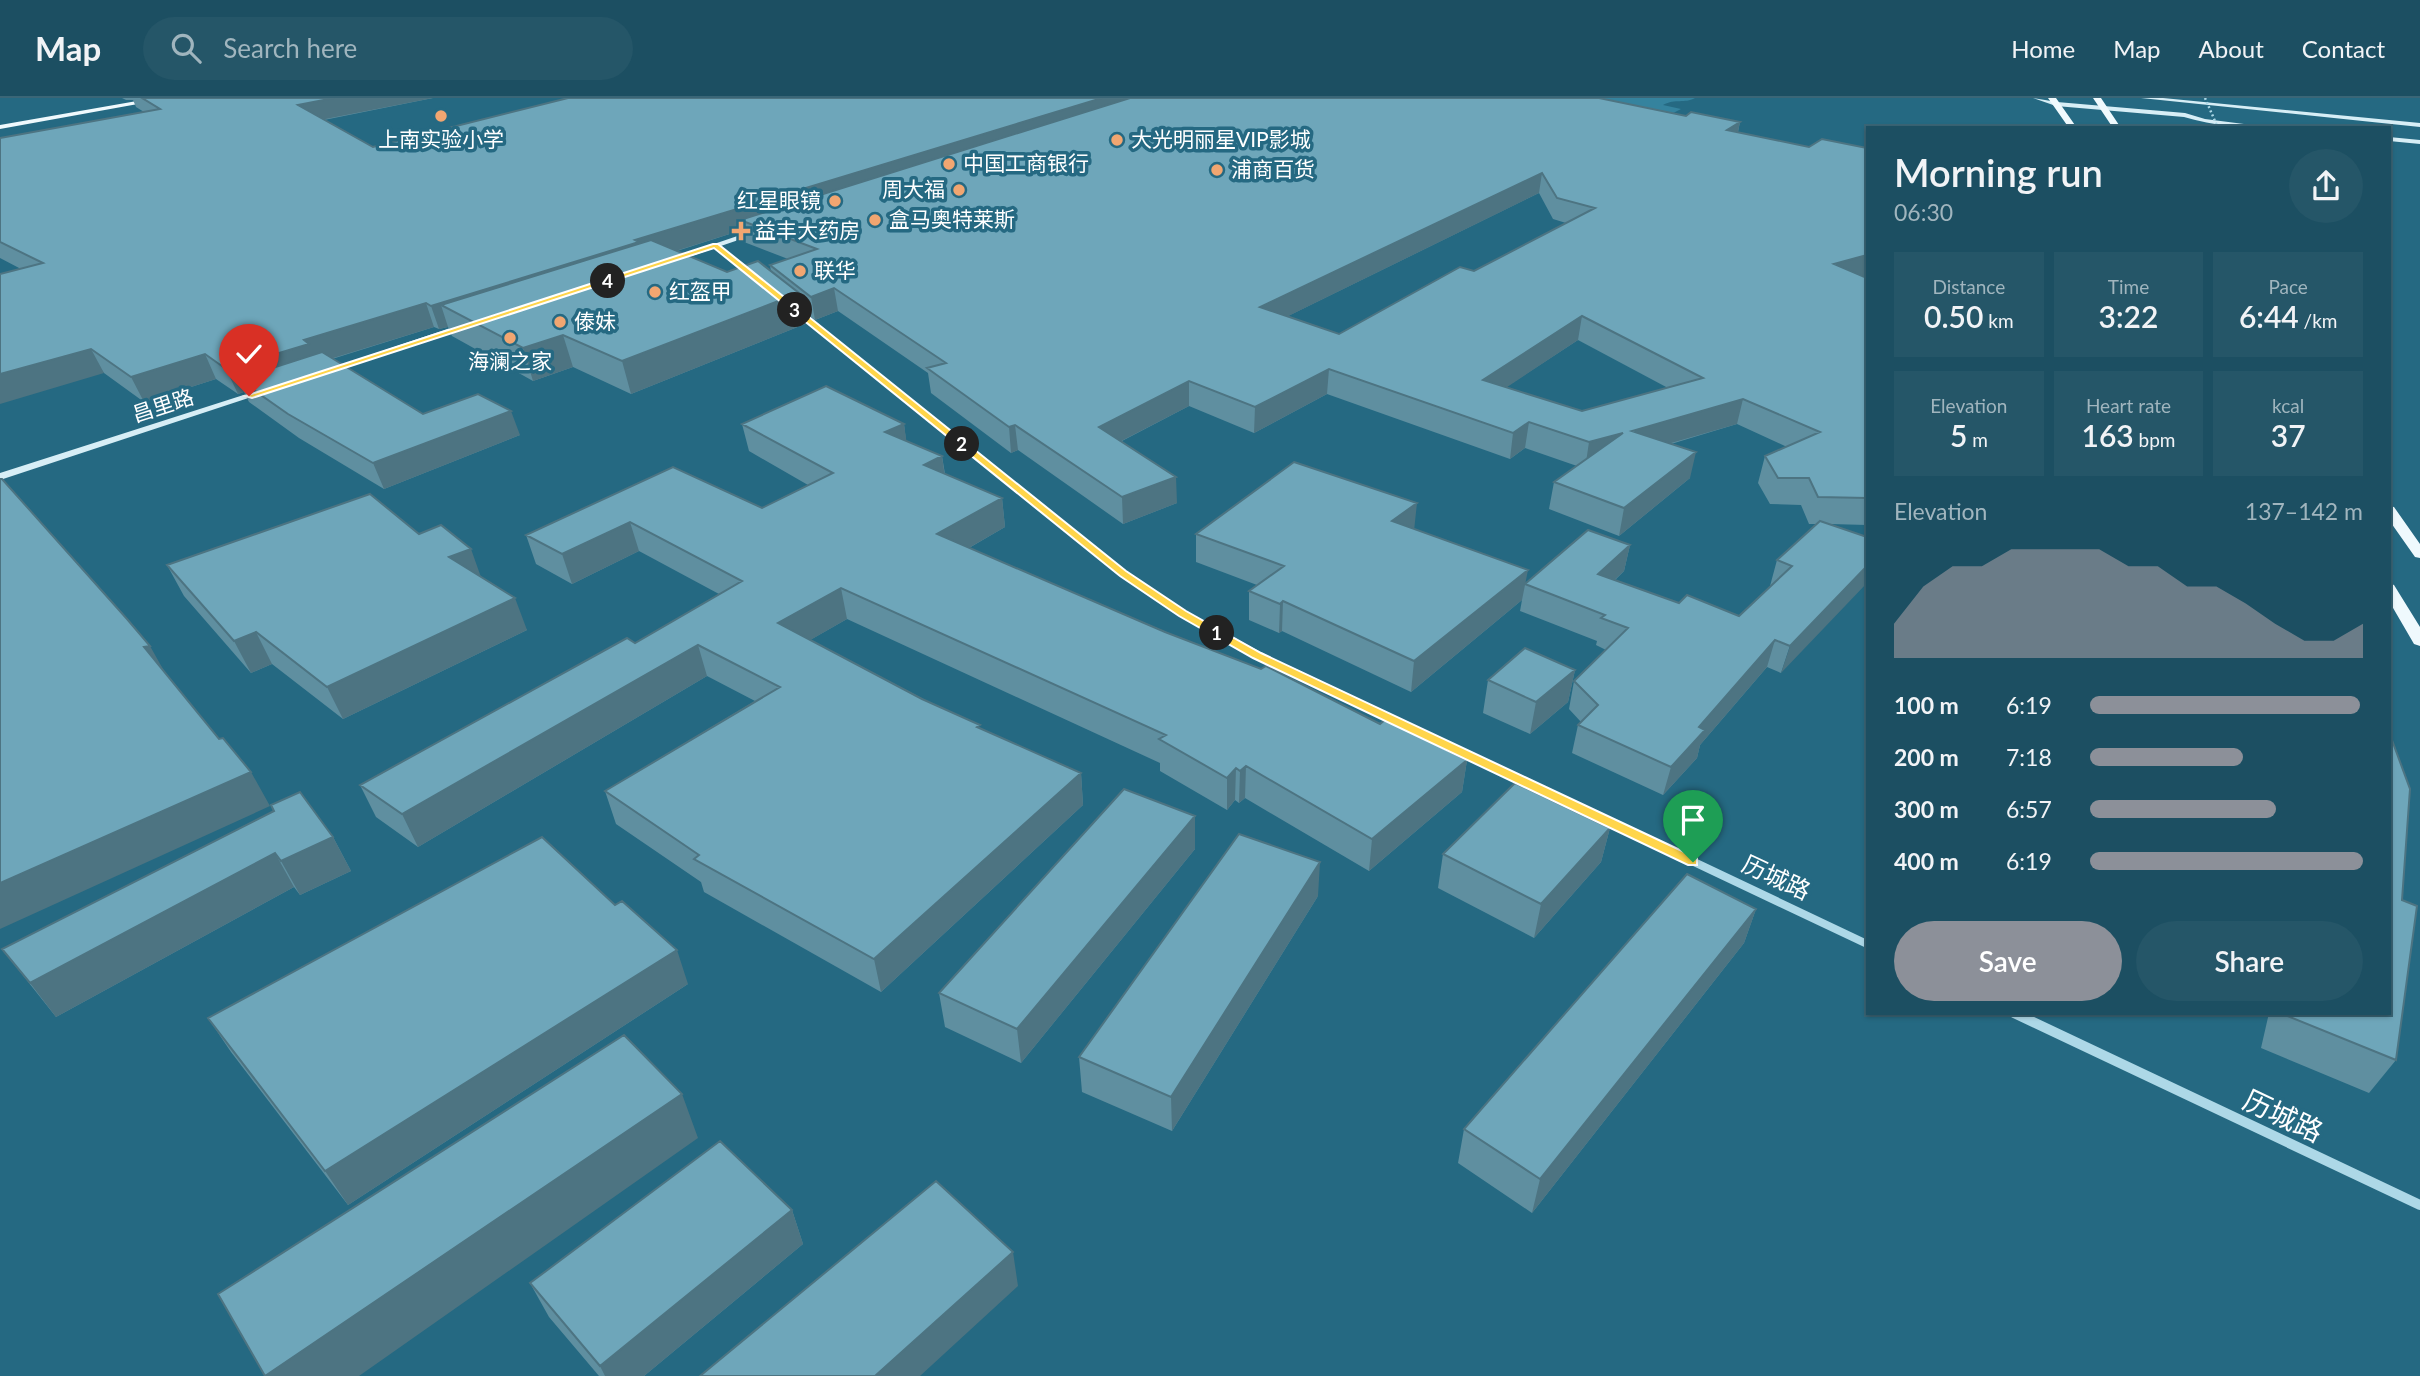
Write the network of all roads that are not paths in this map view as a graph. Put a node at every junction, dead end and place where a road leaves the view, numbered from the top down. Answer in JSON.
{"nodes":[{"id":1,"x":122,"y":98,"type":"edge"},
{"id":2,"x":167,"y":98,"type":"edge"},
{"id":3,"x":2036,"y":98,"type":"edge"},
{"id":4,"x":2097,"y":98,"type":"edge"},
{"id":5,"x":2144,"y":98,"type":"edge"},
{"id":6,"x":2054,"y":101,"type":"edge"},
{"id":7,"x":2103,"y":108,"type":"junction"},
{"id":8,"x":2185,"y":115,"type":"junction"},
{"id":9,"x":0,"y":119,"type":"edge"},
{"id":10,"x":2420,"y":125,"type":"edge"},
{"id":11,"x":2072,"y":126,"type":"edge"},
{"id":12,"x":2116,"y":126,"type":"edge"},
{"id":13,"x":2253,"y":126,"type":"edge"},
{"id":14,"x":2333,"y":126,"type":"edge"},
{"id":15,"x":0,"y":127,"type":"edge"},
{"id":16,"x":2391,"y":131,"type":"edge"},
{"id":17,"x":2420,"y":134,"type":"edge"},
{"id":18,"x":2391,"y":139,"type":"edge"},
{"id":19,"x":2420,"y":142,"type":"edge"},
{"id":20,"x":768,"y":229,"type":"edge"},
{"id":21,"x":715,"y":246,"type":"junction"},
{"id":22,"x":665,"y":262,"type":"edge"},
{"id":23,"x":757,"y":279,"type":"edge"},
{"id":24,"x":788,"y":304,"type":"edge"},
{"id":25,"x":472,"y":324,"type":"edge"},
{"id":26,"x":315,"y":375,"type":"edge"},
{"id":27,"x":275,"y":388,"type":"edge"},
{"id":28,"x":0,"y":477,"type":"edge"},
{"id":29,"x":2391,"y":513,"type":"edge"},
{"id":30,"x":2420,"y":554,"type":"edge"},
{"id":31,"x":2391,"y":591,"type":"edge"},
{"id":32,"x":2420,"y":641,"type":"edge"},
{"id":33,"x":1866,"y":944,"type":"edge"},
{"id":34,"x":2018,"y":1015,"type":"edge"},
{"id":35,"x":2420,"y":1205,"type":"edge"}],
"edges":[{"from":1,"to":9,"type":"main road"},
{"from":2,"to":15,"type":"main road"},
{"from":3,"to":6,"type":"main road"},
{"from":4,"to":7,"type":"main road"},
{"from":5,"to":10,"type":"main road"},
{"from":6,"to":7,"type":"main road"},
{"from":6,"to":11,"type":"main road"},
{"from":7,"to":8,"type":"main road"},
{"from":7,"to":12,"type":"main road"},
{"from":8,"to":13,"type":"main road"},
{"from":8,"to":14,"type":"main road"},
{"from":16,"to":17,"type":"main road"},
{"from":18,"to":19,"type":"main road"},
{"from":20,"to":21,"type":"main road"},
{"from":21,"to":22,"type":"main road"},
{"from":21,"to":23,"type":"street"},
{"from":24,"to":33,"type":"street","name":"历城路"},
{"from":25,"to":26,"type":"main road"},
{"from":27,"to":28,"type":"main road","name":"昌里路"},
{"from":29,"to":30,"type":"main road"},
{"from":31,"to":32,"type":"main road"},
{"from":34,"to":35,"type":"street","name":"历城路"}]}
